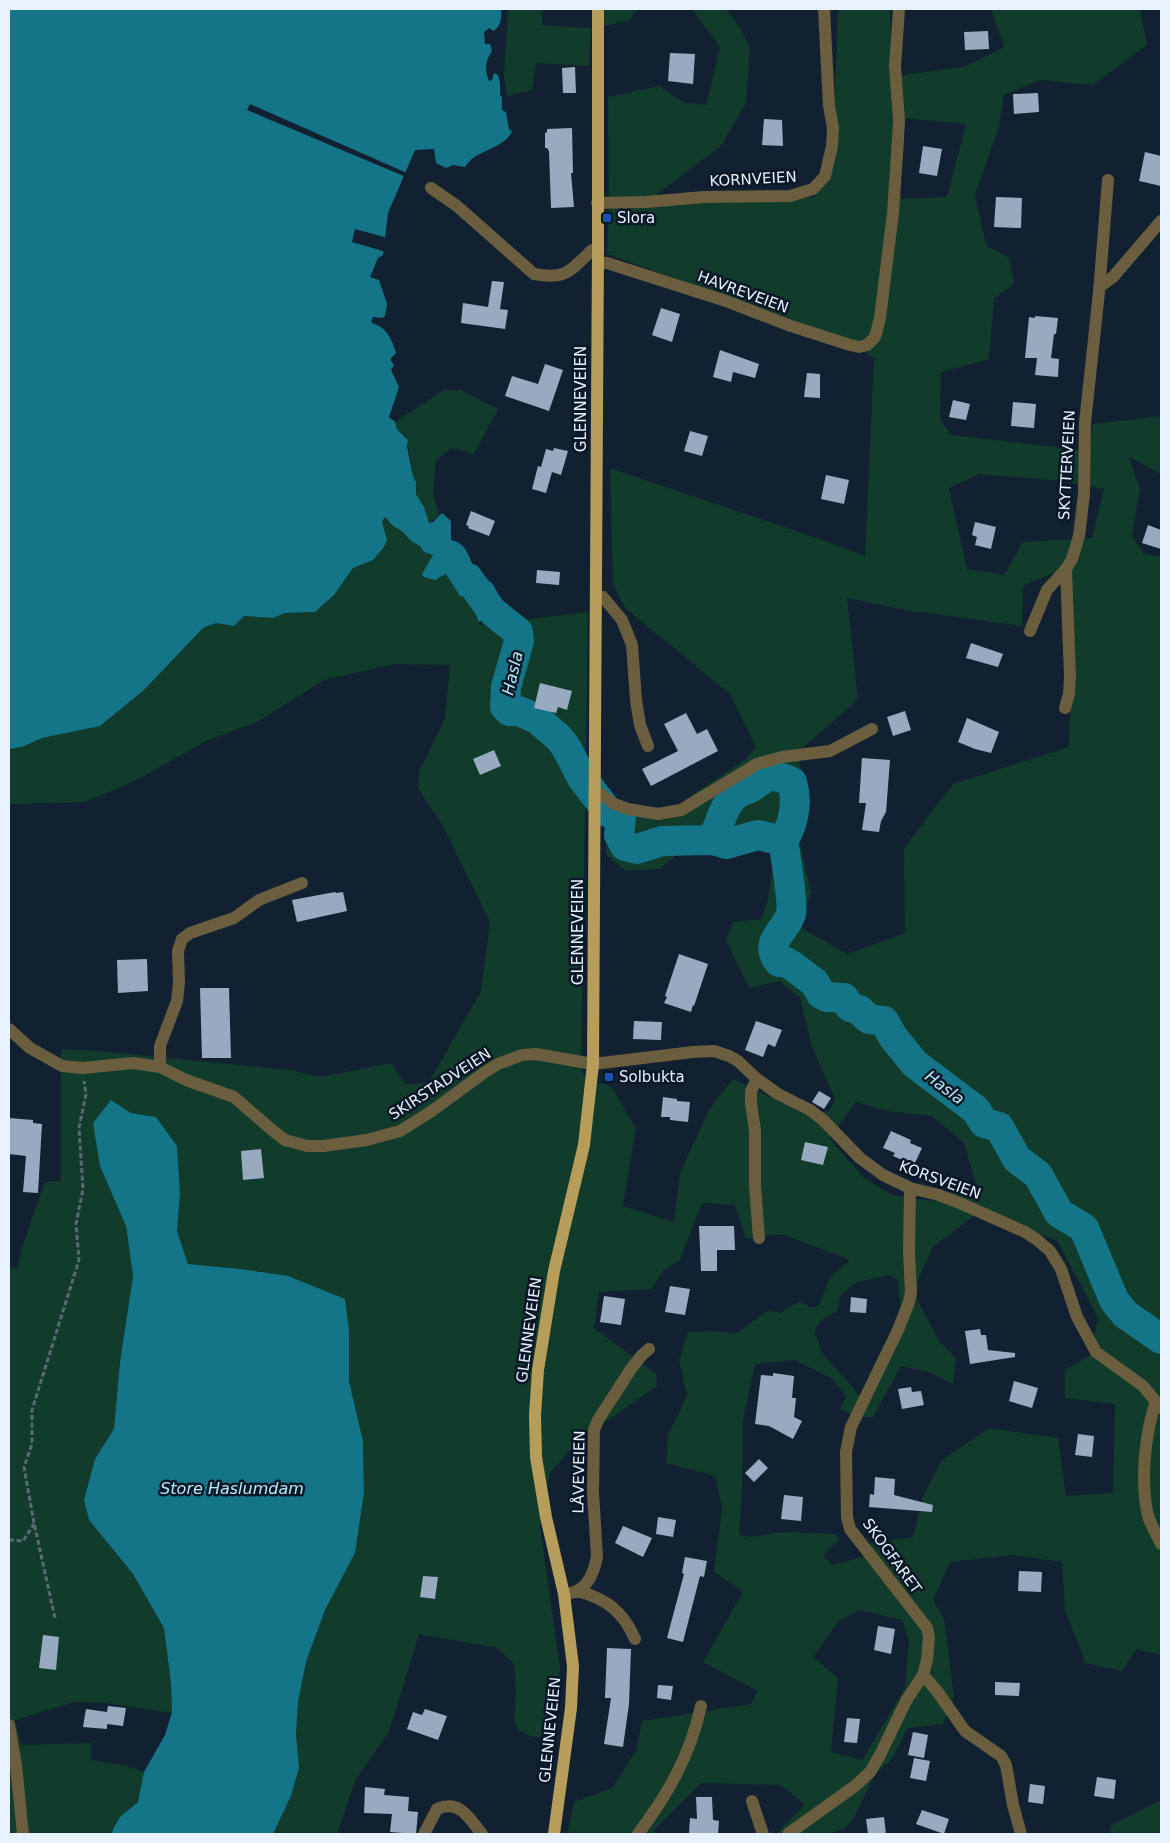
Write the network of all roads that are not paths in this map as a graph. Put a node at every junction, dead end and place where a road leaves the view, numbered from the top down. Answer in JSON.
{"nodes":[{"id":1,"x":598,"y":9,"type":"edge"},
{"id":2,"x":824,"y":9,"type":"edge"},
{"id":3,"x":899,"y":9,"type":"edge"},
{"id":4,"x":1108,"y":180,"type":"dead end"},
{"id":5,"x":431,"y":188,"type":"dead end"},
{"id":6,"x":597,"y":203,"type":"junction"},
{"id":7,"x":1161,"y":221,"type":"edge"},
{"id":8,"x":598,"y":257,"type":"junction"},
{"id":9,"x":1099,"y":287,"type":"junction"},
{"id":10,"x":1066,"y":569,"type":"junction"},
{"id":11,"x":596,"y":598,"type":"junction"},
{"id":12,"x":1030,"y":631,"type":"dead end"},
{"id":13,"x":1066,"y":708,"type":"dead end"},
{"id":14,"x":872,"y":729,"type":"dead end"},
{"id":15,"x":648,"y":746,"type":"dead end"},
{"id":16,"x":595,"y":790,"type":"junction"},
{"id":17,"x":302,"y":883,"type":"dead end"},
{"id":18,"x":9,"y":1029,"type":"edge"},
{"id":19,"x":593,"y":1064,"type":"junction"},
{"id":20,"x":160,"y":1067,"type":"junction"},
{"id":21,"x":757,"y":1079,"type":"junction"},
{"id":22,"x":910,"y":1188,"type":"junction"},
{"id":23,"x":759,"y":1238,"type":"dead end"},
{"id":24,"x":649,"y":1349,"type":"dead end"},
{"id":25,"x":1158,"y":1404,"type":"edge"},
{"id":26,"x":1161,"y":1544,"type":"edge"},
{"id":27,"x":578,"y":1591,"type":"junction"},
{"id":28,"x":564,"y":1594,"type":"junction"},
{"id":29,"x":635,"y":1639,"type":"dead end"},
{"id":30,"x":923,"y":1675,"type":"junction"},
{"id":31,"x":701,"y":1706,"type":"dead end"},
{"id":32,"x":9,"y":1725,"type":"edge"},
{"id":33,"x":752,"y":1801,"type":"dead end"},
{"id":34,"x":22,"y":1834,"type":"edge"},
{"id":35,"x":424,"y":1834,"type":"edge"},
{"id":36,"x":482,"y":1834,"type":"edge"},
{"id":37,"x":554,"y":1834,"type":"edge"},
{"id":38,"x":638,"y":1834,"type":"edge"},
{"id":39,"x":763,"y":1834,"type":"edge"},
{"id":40,"x":788,"y":1834,"type":"edge"},
{"id":41,"x":1021,"y":1834,"type":"edge"}],
"edges":[{"from":1,"to":6,"type":"main road","name":"GLENNEVEIEN"},
{"from":2,"to":6,"type":"street","name":"KORNVEIEN"},
{"from":3,"to":8,"type":"street","name":"HAVREVEIEN"},
{"from":4,"to":9,"type":"street","name":"SKYTTERVEIEN"},
{"from":5,"to":8,"type":"street"},
{"from":6,"to":8,"type":"main road","name":"GLENNEVEIEN"},
{"from":7,"to":9,"type":"street"},
{"from":8,"to":11,"type":"main road","name":"GLENNEVEIEN"},
{"from":9,"to":10,"type":"street","name":"SKYTTERVEIEN"},
{"from":10,"to":12,"type":"street","name":"SKYTTERVEIEN"},
{"from":10,"to":13,"type":"street"},
{"from":11,"to":15,"type":"street"},
{"from":11,"to":16,"type":"main road","name":"GLENNEVEIEN"},
{"from":14,"to":16,"type":"street"},
{"from":16,"to":19,"type":"main road","name":"GLENNEVEIEN"},
{"from":17,"to":20,"type":"street"},
{"from":18,"to":20,"type":"street","name":"SKIRSTADVEIEN"},
{"from":19,"to":20,"type":"street","name":"SKIRSTADVEIEN"},
{"from":19,"to":21,"type":"street","name":"KORSVEIEN"},
{"from":19,"to":28,"type":"main road","name":"GLENNEVEIEN"},
{"from":21,"to":22,"type":"street","name":"KORSVEIEN"},
{"from":21,"to":23,"type":"street"},
{"from":22,"to":25,"type":"street","name":"KORSVEIEN"},
{"from":22,"to":30,"type":"street","name":"SKOGFARET"},
{"from":24,"to":27,"type":"street","name":"LÅVEVEIEN"},
{"from":25,"to":26,"type":"street"},
{"from":27,"to":28,"type":"street"},
{"from":27,"to":29,"type":"street"},
{"from":28,"to":37,"type":"main road","name":"GLENNEVEIEN"},
{"from":30,"to":40,"type":"street","name":"SKOGFARET"},
{"from":30,"to":41,"type":"street"},
{"from":31,"to":38,"type":"street"},
{"from":32,"to":34,"type":"street"},
{"from":33,"to":39,"type":"street"},
{"from":35,"to":36,"type":"street"}]}
